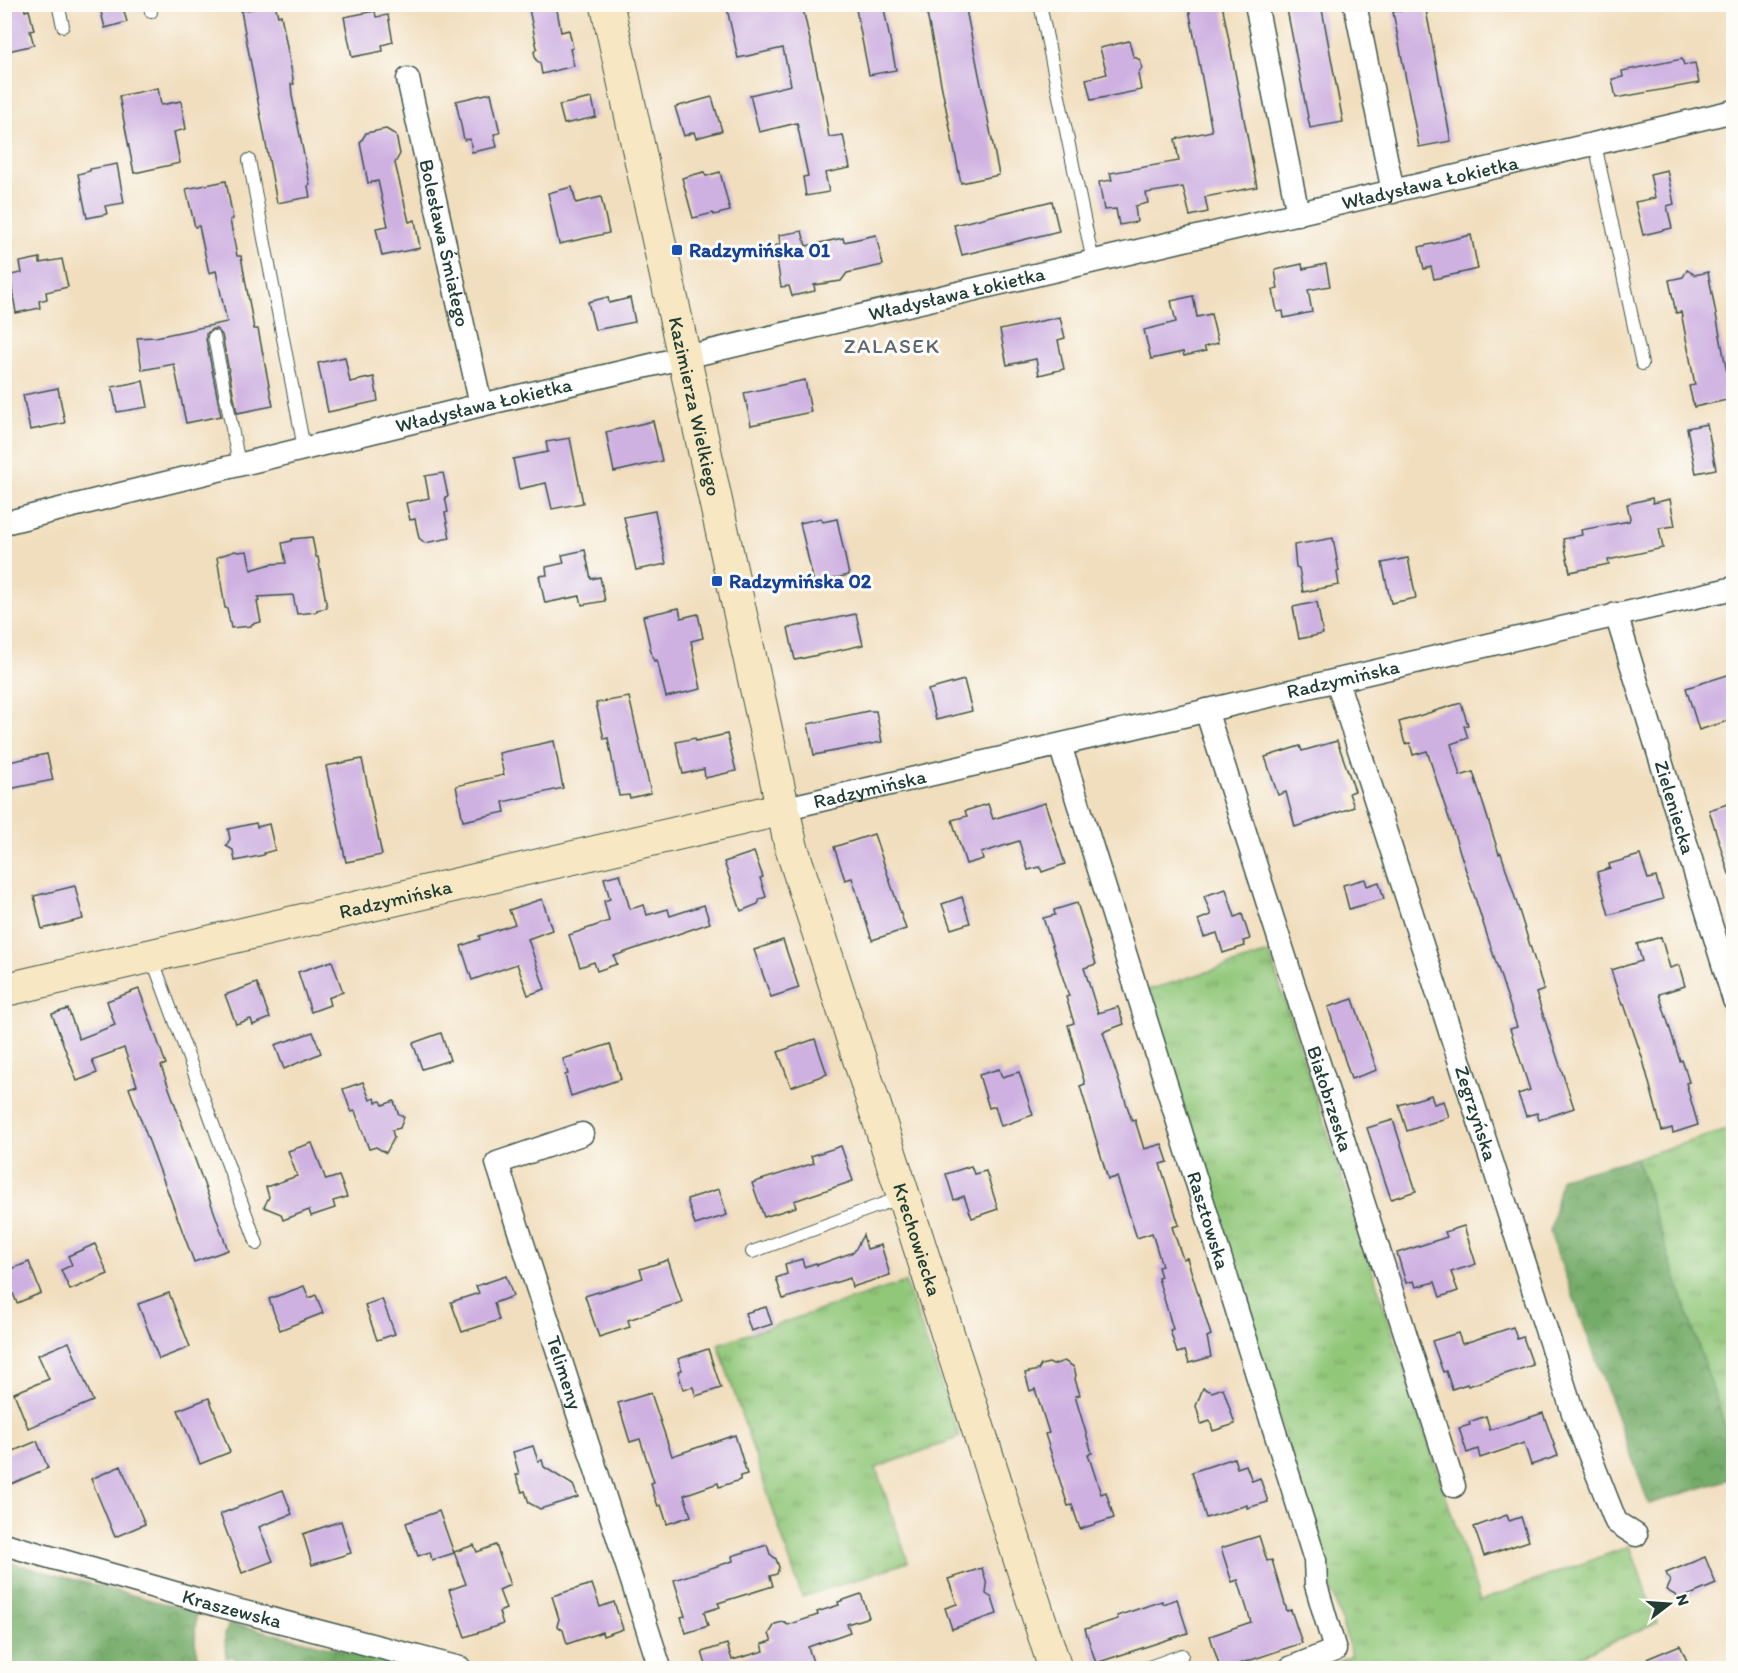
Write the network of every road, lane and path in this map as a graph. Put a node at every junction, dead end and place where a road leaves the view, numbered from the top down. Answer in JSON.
{"nodes":[{"id":1,"x":58,"y":4,"type":"edge"},
{"id":2,"x":607,"y":4,"type":"edge"},
{"id":3,"x":1040,"y":4,"type":"edge"},
{"id":4,"x":1256,"y":4,"type":"edge"},
{"id":5,"x":1355,"y":4,"type":"edge"},
{"id":6,"x":63,"y":26,"type":"dead end"},
{"id":7,"x":408,"y":79,"type":"dead end"},
{"id":8,"x":1734,"y":111,"type":"edge"},
{"id":9,"x":1595,"y":144,"type":"junction"},
{"id":10,"x":249,"y":160,"type":"dead end"},
{"id":11,"x":1393,"y":192,"type":"junction"},
{"id":12,"x":1298,"y":214,"type":"junction"},
{"id":13,"x":1093,"y":262,"type":"junction"},
{"id":14,"x":214,"y":337,"type":"dead end"},
{"id":15,"x":685,"y":358,"type":"junction"},
{"id":16,"x":1642,"y":364,"type":"dead end"},
{"id":17,"x":482,"y":405,"type":"junction"},
{"id":18,"x":304,"y":448,"type":"junction"},
{"id":19,"x":239,"y":464,"type":"junction"},
{"id":20,"x":4,"y":523,"type":"edge"},
{"id":21,"x":1734,"y":588,"type":"edge"},
{"id":22,"x":1616,"y":614,"type":"junction"},
{"id":23,"x":1337,"y":681,"type":"junction"},
{"id":24,"x":1206,"y":710,"type":"junction"},
{"id":25,"x":1060,"y":745,"type":"junction"},
{"id":26,"x":782,"y":809,"type":"junction"},
{"id":27,"x":151,"y":956,"type":"junction"},
{"id":28,"x":4,"y":990,"type":"edge"},
{"id":29,"x":1734,"y":1000,"type":"edge"},
{"id":30,"x":582,"y":1134,"type":"dead end"},
{"id":31,"x":903,"y":1197,"type":"junction"},
{"id":32,"x":257,"y":1244,"type":"dead end"},
{"id":33,"x":752,"y":1252,"type":"dead end"},
{"id":34,"x":1454,"y":1486,"type":"dead end"},
{"id":35,"x":1636,"y":1535,"type":"dead end"},
{"id":36,"x":4,"y":1544,"type":"edge"},
{"id":37,"x":1182,"y":1655,"type":"dead end"},
{"id":38,"x":460,"y":1668,"type":"edge"},
{"id":39,"x":660,"y":1668,"type":"edge"},
{"id":40,"x":1055,"y":1668,"type":"edge"},
{"id":41,"x":1146,"y":1668,"type":"edge"},
{"id":42,"x":1290,"y":1668,"type":"edge"}],
"edges":[{"from":1,"to":6,"type":"lane"},
{"from":2,"to":15,"type":"street","name":"Kazimierza Wielkiego"},
{"from":3,"to":13,"type":"lane"},
{"from":4,"to":12,"type":"street"},
{"from":5,"to":11,"type":"street"},
{"from":7,"to":17,"type":"street","name":"Bolesława Śmiałego"},
{"from":8,"to":9,"type":"street","name":"Władysława Łokietka"},
{"from":9,"to":11,"type":"street","name":"Władysława Łokietka"},
{"from":9,"to":16,"type":"lane"},
{"from":10,"to":18,"type":"lane"},
{"from":11,"to":12,"type":"street","name":"Władysława Łokietka"},
{"from":12,"to":13,"type":"street","name":"Władysława Łokietka"},
{"from":13,"to":15,"type":"street","name":"Władysława Łokietka"},
{"from":14,"to":19,"type":"lane"},
{"from":15,"to":17,"type":"street","name":"Władysława Łokietka"},
{"from":15,"to":26,"type":"street","name":"Kazimierza Wielkiego"},
{"from":17,"to":18,"type":"street","name":"Władysława Łokietka"},
{"from":18,"to":19,"type":"street","name":"Władysława Łokietka"},
{"from":19,"to":20,"type":"street","name":"Władysława Łokietka"},
{"from":21,"to":22,"type":"street","name":"Radzymińska"},
{"from":22,"to":23,"type":"street","name":"Radzymińska"},
{"from":22,"to":29,"type":"street","name":"Zieleniecka"},
{"from":23,"to":24,"type":"street","name":"Radzymińska"},
{"from":23,"to":35,"type":"street","name":"Zegrzyńska"},
{"from":24,"to":25,"type":"street","name":"Radzymińska"},
{"from":24,"to":34,"type":"street","name":"Białobrzeska"},
{"from":25,"to":26,"type":"street","name":"Radzymińska"},
{"from":25,"to":42,"type":"street","name":"Rasztowska"},
{"from":26,"to":27,"type":"street","name":"Radzymińska"},
{"from":26,"to":31,"type":"street","name":"Krechowiecka"},
{"from":27,"to":28,"type":"street","name":"Radzymińska"},
{"from":27,"to":32,"type":"lane"},
{"from":30,"to":39,"type":"street","name":"Telimeny"},
{"from":31,"to":33,"type":"lane"},
{"from":31,"to":40,"type":"street","name":"Krechowiecka"},
{"from":36,"to":38,"type":"street","name":"Kraszewska"},
{"from":37,"to":41,"type":"lane"}]}
